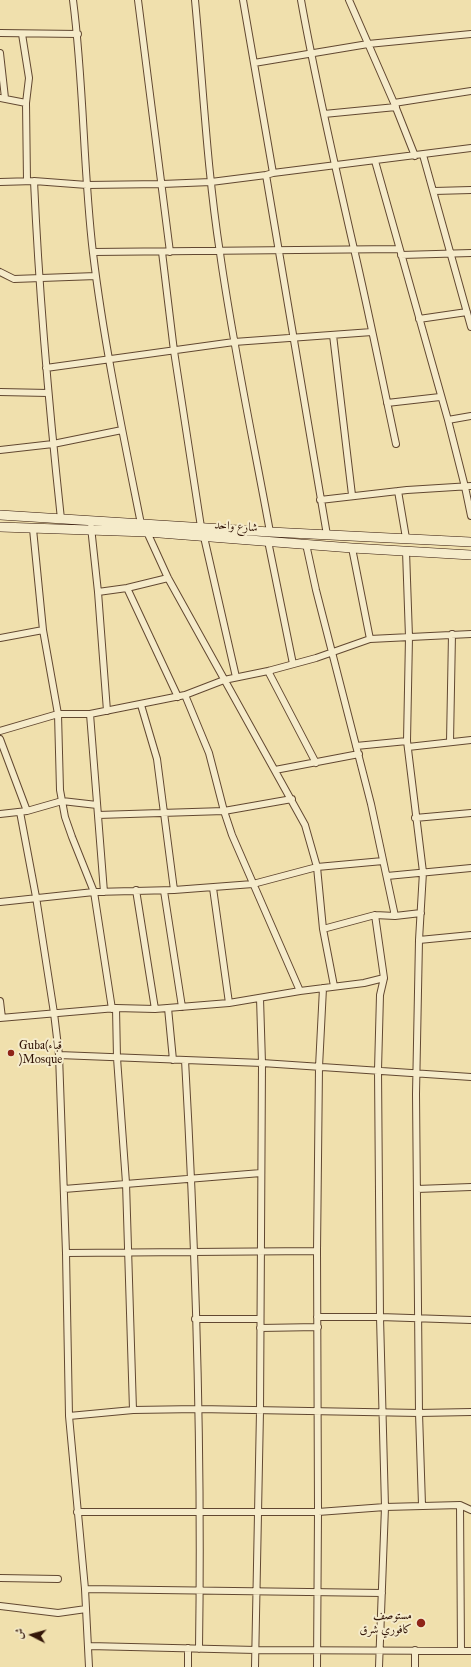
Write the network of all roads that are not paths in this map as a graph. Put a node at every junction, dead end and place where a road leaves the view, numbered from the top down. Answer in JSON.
{"nodes":[{"id":1,"x":73,"y":0,"type":"edge"},
{"id":2,"x":138,"y":0,"type":"edge"},
{"id":3,"x":195,"y":0,"type":"edge"},
{"id":4,"x":244,"y":0,"type":"edge"},
{"id":5,"x":301,"y":0,"type":"edge"},
{"id":6,"x":349,"y":0,"type":"edge"},
{"id":7,"x":0,"y":33,"type":"edge"},
{"id":8,"x":22,"y":34,"type":"junction"},
{"id":9,"x":78,"y":34,"type":"junction"},
{"id":10,"x":471,"y":34,"type":"edge"},
{"id":11,"x":368,"y":44,"type":"junction"},
{"id":12,"x":0,"y":53,"type":"edge"},
{"id":13,"x":310,"y":54,"type":"junction"},
{"id":14,"x":254,"y":63,"type":"junction"},
{"id":15,"x":471,"y":91,"type":"edge"},
{"id":16,"x":2,"y":98,"type":"edge"},
{"id":17,"x":26,"y":103,"type":"junction"},
{"id":18,"x":395,"y":105,"type":"junction"},
{"id":19,"x":324,"y":114,"type":"junction"},
{"id":20,"x":471,"y":148,"type":"edge"},
{"id":21,"x":423,"y":155,"type":"junction"},
{"id":22,"x":415,"y":156,"type":"junction"},
{"id":23,"x":375,"y":161,"type":"junction"},
{"id":24,"x":334,"y":166,"type":"junction"},
{"id":25,"x":270,"y":174,"type":"junction"},
{"id":26,"x":27,"y":181,"type":"junction"},
{"id":27,"x":34,"y":181,"type":"junction"},
{"id":28,"x":0,"y":182,"type":"edge"},
{"id":29,"x":211,"y":182,"type":"junction"},
{"id":30,"x":162,"y":184,"type":"junction"},
{"id":31,"x":87,"y":185,"type":"junction"},
{"id":32,"x":471,"y":190,"type":"edge"},
{"id":33,"x":434,"y":192,"type":"junction"},
{"id":34,"x":354,"y":250,"type":"junction"},
{"id":35,"x":279,"y":251,"type":"junction"},
{"id":36,"x":93,"y":252,"type":"junction"},
{"id":37,"x":162,"y":252,"type":"junction"},
{"id":38,"x":170,"y":252,"type":"junction"},
{"id":39,"x":220,"y":252,"type":"junction"},
{"id":40,"x":400,"y":252,"type":"junction"},
{"id":41,"x":471,"y":253,"type":"edge"},
{"id":42,"x":452,"y":254,"type":"junction"},
{"id":43,"x":0,"y":272,"type":"edge"},
{"id":44,"x":96,"y":276,"type":"junction"},
{"id":45,"x":38,"y":278,"type":"junction"},
{"id":46,"x":467,"y":312,"type":"junction"},
{"id":47,"x":419,"y":318,"type":"junction"},
{"id":48,"x":471,"y":327,"type":"edge"},
{"id":49,"x":372,"y":332,"type":"junction"},
{"id":50,"x":332,"y":335,"type":"junction"},
{"id":51,"x":295,"y":337,"type":"junction"},
{"id":52,"x":234,"y":342,"type":"junction"},
{"id":53,"x":174,"y":351,"type":"junction"},
{"id":54,"x":110,"y":361,"type":"junction"},
{"id":55,"x":46,"y":368,"type":"junction"},
{"id":56,"x":0,"y":392,"type":"edge"},
{"id":57,"x":48,"y":394,"type":"junction"},
{"id":58,"x":440,"y":397,"type":"junction"},
{"id":59,"x":387,"y":403,"type":"junction"},
{"id":60,"x":471,"y":416,"type":"edge"},
{"id":61,"x":448,"y":420,"type":"junction"},
{"id":62,"x":122,"y":430,"type":"junction"},
{"id":63,"x":53,"y":444,"type":"junction"},
{"id":64,"x":396,"y":444,"type":"dead end"},
{"id":65,"x":0,"y":450,"type":"edge"},
{"id":66,"x":468,"y":487,"type":"edge"},
{"id":67,"x":398,"y":491,"type":"junction"},
{"id":68,"x":352,"y":495,"type":"junction"},
{"id":69,"x":320,"y":500,"type":"junction"},
{"id":70,"x":0,"y":515,"type":"edge"},
{"id":71,"x":471,"y":516,"type":"edge"},
{"id":72,"x":62,"y":519,"type":"junction"},
{"id":73,"x":141,"y":524,"type":"junction"},
{"id":74,"x":91,"y":525,"type":"junction"},
{"id":75,"x":0,"y":527,"type":"edge"},
{"id":76,"x":201,"y":527,"type":"junction"},
{"id":77,"x":33,"y":529,"type":"junction"},
{"id":78,"x":147,"y":532,"type":"junction"},
{"id":79,"x":270,"y":532,"type":"junction"},
{"id":80,"x":327,"y":535,"type":"junction"},
{"id":81,"x":204,"y":537,"type":"junction"},
{"id":82,"x":377,"y":537,"type":"junction"},
{"id":83,"x":406,"y":538,"type":"junction"},
{"id":84,"x":268,"y":541,"type":"junction"},
{"id":85,"x":471,"y":542,"type":"edge"},
{"id":86,"x":306,"y":544,"type":"junction"},
{"id":87,"x":352,"y":548,"type":"junction"},
{"id":88,"x":375,"y":549,"type":"junction"},
{"id":89,"x":406,"y":551,"type":"junction"},
{"id":90,"x":471,"y":555,"type":"edge"},
{"id":91,"x":168,"y":578,"type":"junction"},
{"id":92,"x":127,"y":588,"type":"junction"},
{"id":93,"x":98,"y":592,"type":"junction"},
{"id":94,"x":43,"y":630,"type":"junction"},
{"id":95,"x":452,"y":634,"type":"junction"},
{"id":96,"x":471,"y":634,"type":"edge"},
{"id":97,"x":409,"y":637,"type":"junction"},
{"id":98,"x":0,"y":638,"type":"edge"},
{"id":99,"x":370,"y":640,"type":"junction"},
{"id":100,"x":333,"y":651,"type":"junction"},
{"id":101,"x":293,"y":664,"type":"junction"},
{"id":102,"x":268,"y":671,"type":"junction"},
{"id":103,"x":236,"y":677,"type":"junction"},
{"id":104,"x":224,"y":680,"type":"junction"},
{"id":105,"x":181,"y":696,"type":"junction"},
{"id":106,"x":141,"y":705,"type":"junction"},
{"id":107,"x":107,"y":711,"type":"junction"},
{"id":108,"x":58,"y":714,"type":"junction"},
{"id":109,"x":90,"y":714,"type":"junction"},
{"id":110,"x":0,"y":731,"type":"edge"},
{"id":111,"x":0,"y":739,"type":"edge"},
{"id":112,"x":471,"y":740,"type":"edge"},
{"id":113,"x":450,"y":742,"type":"junction"},
{"id":114,"x":408,"y":744,"type":"junction"},
{"id":115,"x":356,"y":746,"type":"junction"},
{"id":116,"x":359,"y":754,"type":"junction"},
{"id":117,"x":316,"y":764,"type":"junction"},
{"id":118,"x":276,"y":770,"type":"junction"},
{"id":119,"x":292,"y":800,"type":"junction"},
{"id":120,"x":62,"y":801,"type":"junction"},
{"id":121,"x":97,"y":805,"type":"junction"},
{"id":122,"x":24,"y":811,"type":"junction"},
{"id":123,"x":224,"y":811,"type":"junction"},
{"id":124,"x":164,"y":813,"type":"junction"},
{"id":125,"x":471,"y":813,"type":"edge"},
{"id":126,"x":0,"y":814,"type":"edge"},
{"id":127,"x":98,"y":815,"type":"junction"},
{"id":128,"x":415,"y":818,"type":"junction"},
{"id":129,"x":383,"y":861,"type":"junction"},
{"id":130,"x":317,"y":867,"type":"junction"},
{"id":131,"x":471,"y":868,"type":"edge"},
{"id":132,"x":422,"y":872,"type":"junction"},
{"id":133,"x":387,"y":876,"type":"junction"},
{"id":134,"x":253,"y":884,"type":"junction"},
{"id":135,"x":213,"y":888,"type":"junction"},
{"id":136,"x":136,"y":890,"type":"junction"},
{"id":137,"x":174,"y":890,"type":"junction"},
{"id":138,"x":164,"y":891,"type":"junction"},
{"id":139,"x":94,"y":892,"type":"junction"},
{"id":140,"x":104,"y":892,"type":"junction"},
{"id":141,"x":36,"y":897,"type":"junction"},
{"id":142,"x":0,"y":902,"type":"edge"},
{"id":143,"x":421,"y":913,"type":"junction"},
{"id":144,"x":375,"y":915,"type":"junction"},
{"id":145,"x":395,"y":916,"type":"junction"},
{"id":146,"x":324,"y":929,"type":"junction"},
{"id":147,"x":471,"y":935,"type":"edge"},
{"id":148,"x":419,"y":940,"type":"junction"},
{"id":149,"x":384,"y":978,"type":"junction"},
{"id":150,"x":334,"y":986,"type":"junction"},
{"id":151,"x":323,"y":988,"type":"junction"},
{"id":152,"x":300,"y":991,"type":"junction"},
{"id":153,"x":260,"y":998,"type":"junction"},
{"id":154,"x":0,"y":1001,"type":"edge"},
{"id":155,"x":229,"y":1003,"type":"junction"},
{"id":156,"x":182,"y":1006,"type":"junction"},
{"id":157,"x":114,"y":1008,"type":"junction"},
{"id":158,"x":168,"y":1008,"type":"junction"},
{"id":159,"x":155,"y":1009,"type":"junction"},
{"id":160,"x":54,"y":1013,"type":"junction"},
{"id":161,"x":1,"y":1018,"type":"edge"},
{"id":162,"x":59,"y":1055,"type":"junction"},
{"id":163,"x":117,"y":1058,"type":"junction"},
{"id":164,"x":173,"y":1060,"type":"junction"},
{"id":165,"x":185,"y":1060,"type":"junction"},
{"id":166,"x":262,"y":1063,"type":"junction"},
{"id":167,"x":318,"y":1066,"type":"junction"},
{"id":168,"x":378,"y":1070,"type":"junction"},
{"id":169,"x":416,"y":1073,"type":"junction"},
{"id":170,"x":471,"y":1077,"type":"edge"},
{"id":171,"x":261,"y":1173,"type":"junction"},
{"id":172,"x":191,"y":1178,"type":"junction"},
{"id":173,"x":126,"y":1184,"type":"junction"},
{"id":174,"x":471,"y":1187,"type":"edge"},
{"id":175,"x":64,"y":1189,"type":"junction"},
{"id":176,"x":417,"y":1189,"type":"junction"},
{"id":177,"x":194,"y":1251,"type":"junction"},
{"id":178,"x":262,"y":1251,"type":"junction"},
{"id":179,"x":317,"y":1251,"type":"junction"},
{"id":180,"x":128,"y":1252,"type":"junction"},
{"id":181,"x":66,"y":1253,"type":"junction"},
{"id":182,"x":317,"y":1317,"type":"junction"},
{"id":183,"x":380,"y":1317,"type":"junction"},
{"id":184,"x":418,"y":1318,"type":"junction"},
{"id":185,"x":195,"y":1319,"type":"junction"},
{"id":186,"x":260,"y":1319,"type":"junction"},
{"id":187,"x":471,"y":1320,"type":"edge"},
{"id":188,"x":318,"y":1327,"type":"junction"},
{"id":189,"x":260,"y":1328,"type":"junction"},
{"id":190,"x":198,"y":1409,"type":"junction"},
{"id":191,"x":133,"y":1410,"type":"junction"},
{"id":192,"x":260,"y":1411,"type":"junction"},
{"id":193,"x":318,"y":1411,"type":"junction"},
{"id":194,"x":382,"y":1412,"type":"junction"},
{"id":195,"x":471,"y":1412,"type":"edge"},
{"id":196,"x":419,"y":1413,"type":"junction"},
{"id":197,"x":69,"y":1416,"type":"junction"},
{"id":198,"x":460,"y":1504,"type":"junction"},
{"id":199,"x":422,"y":1505,"type":"junction"},
{"id":200,"x":385,"y":1507,"type":"junction"},
{"id":201,"x":471,"y":1510,"type":"edge"},
{"id":202,"x":77,"y":1512,"type":"junction"},
{"id":203,"x":200,"y":1512,"type":"junction"},
{"id":204,"x":258,"y":1512,"type":"junction"},
{"id":205,"x":318,"y":1512,"type":"junction"},
{"id":206,"x":0,"y":1578,"type":"edge"},
{"id":207,"x":58,"y":1579,"type":"dead end"},
{"id":208,"x":84,"y":1589,"type":"junction"},
{"id":209,"x":200,"y":1591,"type":"junction"},
{"id":210,"x":257,"y":1592,"type":"junction"},
{"id":211,"x":318,"y":1592,"type":"junction"},
{"id":212,"x":382,"y":1593,"type":"junction"},
{"id":213,"x":0,"y":1606,"type":"edge"},
{"id":214,"x":86,"y":1609,"type":"junction"},
{"id":215,"x":89,"y":1646,"type":"junction"},
{"id":216,"x":188,"y":1648,"type":"junction"},
{"id":217,"x":199,"y":1649,"type":"junction"},
{"id":218,"x":256,"y":1650,"type":"junction"},
{"id":219,"x":317,"y":1650,"type":"junction"},
{"id":220,"x":379,"y":1650,"type":"junction"},
{"id":221,"x":415,"y":1650,"type":"junction"},
{"id":222,"x":461,"y":1651,"type":"junction"},
{"id":223,"x":471,"y":1651,"type":"edge"},
{"id":224,"x":89,"y":1667,"type":"edge"},
{"id":225,"x":188,"y":1667,"type":"edge"},
{"id":226,"x":255,"y":1667,"type":"edge"},
{"id":227,"x":317,"y":1667,"type":"edge"},
{"id":228,"x":379,"y":1667,"type":"edge"},
{"id":229,"x":415,"y":1667,"type":"edge"}],
"edges":[{"from":1,"to":9,"type":"street"},
{"from":2,"to":30,"type":"street"},
{"from":3,"to":29,"type":"street"},
{"from":4,"to":14,"type":"street"},
{"from":5,"to":13,"type":"street"},
{"from":6,"to":11,"type":"street"},
{"from":7,"to":8,"type":"street"},
{"from":8,"to":9,"type":"street"},
{"from":8,"to":17,"type":"street"},
{"from":9,"to":31,"type":"street"},
{"from":10,"to":11,"type":"street"},
{"from":11,"to":13,"type":"street"},
{"from":11,"to":18,"type":"street"},
{"from":12,"to":16,"type":"street"},
{"from":13,"to":14,"type":"street"},
{"from":13,"to":19,"type":"street"},
{"from":14,"to":25,"type":"street"},
{"from":15,"to":18,"type":"street"},
{"from":16,"to":17,"type":"street"},
{"from":17,"to":26,"type":"street"},
{"from":18,"to":19,"type":"street"},
{"from":18,"to":22,"type":"street"},
{"from":19,"to":24,"type":"street"},
{"from":20,"to":21,"type":"street"},
{"from":21,"to":22,"type":"street"},
{"from":21,"to":33,"type":"street"},
{"from":22,"to":23,"type":"street"},
{"from":23,"to":24,"type":"street"},
{"from":23,"to":40,"type":"street"},
{"from":24,"to":25,"type":"street"},
{"from":24,"to":34,"type":"street"},
{"from":25,"to":29,"type":"street"},
{"from":25,"to":35,"type":"street"},
{"from":26,"to":27,"type":"street"},
{"from":26,"to":28,"type":"street"},
{"from":27,"to":31,"type":"street"},
{"from":27,"to":45,"type":"street"},
{"from":29,"to":30,"type":"street"},
{"from":29,"to":39,"type":"street"},
{"from":30,"to":31,"type":"street"},
{"from":30,"to":38,"type":"street"},
{"from":31,"to":36,"type":"street"},
{"from":32,"to":33,"type":"street"},
{"from":33,"to":42,"type":"street"},
{"from":34,"to":35,"type":"street"},
{"from":34,"to":40,"type":"street"},
{"from":34,"to":49,"type":"street"},
{"from":35,"to":39,"type":"street"},
{"from":35,"to":51,"type":"street"},
{"from":36,"to":37,"type":"street"},
{"from":36,"to":44,"type":"street"},
{"from":37,"to":38,"type":"street"},
{"from":37,"to":53,"type":"street"},
{"from":38,"to":39,"type":"street"},
{"from":39,"to":52,"type":"street"},
{"from":40,"to":42,"type":"street"},
{"from":40,"to":47,"type":"street"},
{"from":41,"to":42,"type":"street"},
{"from":42,"to":46,"type":"street"},
{"from":43,"to":45,"type":"street"},
{"from":44,"to":45,"type":"street"},
{"from":44,"to":54,"type":"street"},
{"from":45,"to":55,"type":"street"},
{"from":46,"to":47,"type":"street"},
{"from":46,"to":48,"type":"street"},
{"from":47,"to":58,"type":"street"},
{"from":49,"to":50,"type":"street"},
{"from":49,"to":59,"type":"street"},
{"from":50,"to":51,"type":"street"},
{"from":50,"to":68,"type":"street"},
{"from":51,"to":52,"type":"street"},
{"from":51,"to":69,"type":"street"},
{"from":52,"to":53,"type":"street"},
{"from":52,"to":79,"type":"street"},
{"from":53,"to":54,"type":"street"},
{"from":53,"to":76,"type":"street"},
{"from":54,"to":55,"type":"street"},
{"from":54,"to":62,"type":"street"},
{"from":55,"to":57,"type":"street"},
{"from":56,"to":57,"type":"street"},
{"from":57,"to":63,"type":"street"},
{"from":58,"to":59,"type":"street"},
{"from":58,"to":61,"type":"street"},
{"from":59,"to":64,"type":"street"},
{"from":60,"to":61,"type":"street"},
{"from":61,"to":66,"type":"street"},
{"from":62,"to":63,"type":"street"},
{"from":62,"to":73,"type":"street"},
{"from":63,"to":65,"type":"street"},
{"from":63,"to":72,"type":"street"},
{"from":66,"to":67,"type":"street"},
{"from":66,"to":71,"type":"street"},
{"from":67,"to":68,"type":"street"},
{"from":67,"to":83,"type":"street"},
{"from":68,"to":69,"type":"street"},
{"from":69,"to":80,"type":"street"},
{"from":70,"to":72,"type":"street","name":"شارع واحد"},
{"from":72,"to":74,"type":"street","name":"شارع واحد"},
{"from":73,"to":74,"type":"street","name":"شارع واحد"},
{"from":73,"to":76,"type":"street","name":"شارع واحد"},
{"from":74,"to":77,"type":"street","name":"شارع واحد"},
{"from":74,"to":78,"type":"street","name":"شارع واحد"},
{"from":74,"to":93,"type":"street"},
{"from":75,"to":77,"type":"street","name":"شارع واحد"},
{"from":76,"to":79,"type":"street","name":"شارع واحد"},
{"from":77,"to":94,"type":"street"},
{"from":78,"to":81,"type":"street","name":"شارع واحد"},
{"from":78,"to":91,"type":"street"},
{"from":79,"to":80,"type":"street","name":"شارع واحد"},
{"from":80,"to":82,"type":"street","name":"شارع واحد"},
{"from":81,"to":84,"type":"street","name":"شارع واحد"},
{"from":81,"to":103,"type":"street"},
{"from":82,"to":83,"type":"street","name":"شارع واحد"},
{"from":82,"to":88,"type":"street"},
{"from":83,"to":85,"type":"street","name":"شارع واحد"},
{"from":84,"to":86,"type":"street","name":"شارع واحد"},
{"from":84,"to":101,"type":"street"},
{"from":86,"to":87,"type":"street","name":"شارع واحد"},
{"from":86,"to":100,"type":"street"},
{"from":87,"to":88,"type":"street","name":"شارع واحد"},
{"from":87,"to":99,"type":"street"},
{"from":88,"to":89,"type":"street","name":"شارع واحد"},
{"from":89,"to":90,"type":"street","name":"شارع واحد"},
{"from":89,"to":97,"type":"street"},
{"from":91,"to":92,"type":"street"},
{"from":91,"to":104,"type":"street"},
{"from":92,"to":93,"type":"street"},
{"from":92,"to":105,"type":"street"},
{"from":93,"to":107,"type":"street"},
{"from":94,"to":98,"type":"street"},
{"from":94,"to":108,"type":"street"},
{"from":95,"to":96,"type":"street"},
{"from":95,"to":97,"type":"street"},
{"from":95,"to":113,"type":"street"},
{"from":97,"to":99,"type":"street"},
{"from":97,"to":114,"type":"street"},
{"from":99,"to":100,"type":"street"},
{"from":100,"to":101,"type":"street"},
{"from":100,"to":115,"type":"street"},
{"from":101,"to":102,"type":"street"},
{"from":102,"to":103,"type":"street"},
{"from":102,"to":117,"type":"street"},
{"from":103,"to":104,"type":"street"},
{"from":104,"to":105,"type":"street"},
{"from":104,"to":118,"type":"street"},
{"from":105,"to":106,"type":"street"},
{"from":105,"to":123,"type":"street"},
{"from":106,"to":107,"type":"street"},
{"from":106,"to":124,"type":"street"},
{"from":107,"to":109,"type":"street"},
{"from":108,"to":109,"type":"street"},
{"from":108,"to":110,"type":"street"},
{"from":108,"to":120,"type":"street"},
{"from":109,"to":121,"type":"street"},
{"from":111,"to":122,"type":"street"},
{"from":112,"to":113,"type":"street"},
{"from":113,"to":114,"type":"street"},
{"from":114,"to":115,"type":"street"},
{"from":114,"to":128,"type":"street"},
{"from":115,"to":116,"type":"street"},
{"from":116,"to":117,"type":"street"},
{"from":116,"to":129,"type":"street"},
{"from":117,"to":118,"type":"street"},
{"from":118,"to":119,"type":"street"},
{"from":119,"to":123,"type":"street"},
{"from":119,"to":130,"type":"street"},
{"from":120,"to":121,"type":"street"},
{"from":120,"to":122,"type":"street"},
{"from":120,"to":139,"type":"street"},
{"from":121,"to":127,"type":"street"},
{"from":122,"to":126,"type":"street"},
{"from":122,"to":141,"type":"street"},
{"from":123,"to":124,"type":"street"},
{"from":123,"to":134,"type":"street"},
{"from":124,"to":127,"type":"street"},
{"from":124,"to":137,"type":"street"},
{"from":125,"to":128,"type":"street"},
{"from":127,"to":140,"type":"street"},
{"from":128,"to":132,"type":"street"},
{"from":129,"to":130,"type":"street"},
{"from":129,"to":133,"type":"street"},
{"from":130,"to":134,"type":"street"},
{"from":130,"to":146,"type":"street"},
{"from":131,"to":132,"type":"street"},
{"from":132,"to":133,"type":"street"},
{"from":132,"to":143,"type":"street"},
{"from":133,"to":145,"type":"street"},
{"from":134,"to":135,"type":"street"},
{"from":134,"to":152,"type":"street"},
{"from":135,"to":137,"type":"street"},
{"from":135,"to":155,"type":"street"},
{"from":136,"to":138,"type":"street"},
{"from":136,"to":140,"type":"street"},
{"from":136,"to":159,"type":"street"},
{"from":137,"to":138,"type":"street"},
{"from":138,"to":156,"type":"street"},
{"from":139,"to":140,"type":"street"},
{"from":139,"to":141,"type":"street"},
{"from":139,"to":157,"type":"street"},
{"from":141,"to":142,"type":"street"},
{"from":141,"to":160,"type":"street"},
{"from":143,"to":145,"type":"street"},
{"from":143,"to":148,"type":"street"},
{"from":144,"to":145,"type":"street"},
{"from":144,"to":146,"type":"street"},
{"from":144,"to":149,"type":"street"},
{"from":146,"to":150,"type":"street"},
{"from":147,"to":148,"type":"street"},
{"from":148,"to":169,"type":"street"},
{"from":149,"to":150,"type":"street"},
{"from":149,"to":168,"type":"street"},
{"from":150,"to":151,"type":"street"},
{"from":151,"to":152,"type":"street"},
{"from":151,"to":167,"type":"street"},
{"from":152,"to":153,"type":"street"},
{"from":153,"to":155,"type":"street"},
{"from":153,"to":166,"type":"street"},
{"from":154,"to":161,"type":"street"},
{"from":155,"to":156,"type":"street"},
{"from":156,"to":158,"type":"street"},
{"from":157,"to":159,"type":"street"},
{"from":157,"to":160,"type":"street"},
{"from":157,"to":163,"type":"street"},
{"from":158,"to":159,"type":"street"},
{"from":158,"to":164,"type":"street"},
{"from":160,"to":161,"type":"street"},
{"from":160,"to":162,"type":"street"},
{"from":162,"to":163,"type":"street"},
{"from":162,"to":175,"type":"street"},
{"from":163,"to":164,"type":"street"},
{"from":163,"to":173,"type":"street"},
{"from":164,"to":165,"type":"street"},
{"from":165,"to":166,"type":"street"},
{"from":165,"to":172,"type":"street"},
{"from":166,"to":167,"type":"street"},
{"from":166,"to":171,"type":"street"},
{"from":167,"to":168,"type":"street"},
{"from":167,"to":179,"type":"street"},
{"from":168,"to":169,"type":"street"},
{"from":168,"to":183,"type":"street"},
{"from":169,"to":170,"type":"street"},
{"from":169,"to":176,"type":"street"},
{"from":171,"to":172,"type":"street"},
{"from":171,"to":178,"type":"street"},
{"from":172,"to":173,"type":"street"},
{"from":172,"to":177,"type":"street"},
{"from":173,"to":175,"type":"street"},
{"from":173,"to":180,"type":"street"},
{"from":174,"to":176,"type":"street"},
{"from":175,"to":181,"type":"street"},
{"from":176,"to":184,"type":"street"},
{"from":177,"to":178,"type":"street"},
{"from":177,"to":180,"type":"street"},
{"from":177,"to":185,"type":"street"},
{"from":178,"to":179,"type":"street"},
{"from":178,"to":186,"type":"street"},
{"from":179,"to":182,"type":"street"},
{"from":180,"to":181,"type":"street"},
{"from":180,"to":191,"type":"street"},
{"from":181,"to":197,"type":"street"},
{"from":182,"to":183,"type":"street"},
{"from":182,"to":188,"type":"street"},
{"from":183,"to":184,"type":"street"},
{"from":183,"to":194,"type":"street"},
{"from":184,"to":187,"type":"street"},
{"from":184,"to":196,"type":"street"},
{"from":185,"to":186,"type":"street"},
{"from":185,"to":190,"type":"street"},
{"from":186,"to":189,"type":"street"},
{"from":188,"to":189,"type":"street"},
{"from":188,"to":193,"type":"street"},
{"from":189,"to":192,"type":"street"},
{"from":190,"to":191,"type":"street"},
{"from":190,"to":192,"type":"street"},
{"from":190,"to":203,"type":"street"},
{"from":191,"to":197,"type":"street"},
{"from":192,"to":193,"type":"street"},
{"from":192,"to":204,"type":"street"},
{"from":193,"to":194,"type":"street"},
{"from":193,"to":205,"type":"street"},
{"from":194,"to":196,"type":"street"},
{"from":194,"to":200,"type":"street"},
{"from":195,"to":196,"type":"street"},
{"from":196,"to":199,"type":"street"},
{"from":197,"to":202,"type":"street"},
{"from":198,"to":199,"type":"street"},
{"from":198,"to":201,"type":"street"},
{"from":198,"to":222,"type":"street"},
{"from":199,"to":200,"type":"street"},
{"from":200,"to":205,"type":"street"},
{"from":200,"to":212,"type":"street"},
{"from":202,"to":203,"type":"street"},
{"from":202,"to":208,"type":"street"},
{"from":203,"to":204,"type":"street"},
{"from":203,"to":209,"type":"street"},
{"from":204,"to":205,"type":"street"},
{"from":204,"to":210,"type":"street"},
{"from":205,"to":211,"type":"street"},
{"from":206,"to":207,"type":"street"},
{"from":208,"to":209,"type":"street"},
{"from":208,"to":214,"type":"street"},
{"from":209,"to":210,"type":"street"},
{"from":209,"to":217,"type":"street"},
{"from":210,"to":211,"type":"street"},
{"from":210,"to":218,"type":"street"},
{"from":211,"to":212,"type":"street"},
{"from":211,"to":219,"type":"street"},
{"from":212,"to":220,"type":"street"},
{"from":213,"to":214,"type":"street"},
{"from":214,"to":215,"type":"street"},
{"from":215,"to":216,"type":"street"},
{"from":215,"to":224,"type":"street"},
{"from":216,"to":217,"type":"street"},
{"from":216,"to":225,"type":"street"},
{"from":217,"to":218,"type":"street"},
{"from":218,"to":219,"type":"street"},
{"from":218,"to":226,"type":"street"},
{"from":219,"to":220,"type":"street"},
{"from":219,"to":227,"type":"street"},
{"from":220,"to":221,"type":"street"},
{"from":220,"to":228,"type":"street"},
{"from":221,"to":222,"type":"street"},
{"from":221,"to":229,"type":"street"},
{"from":222,"to":223,"type":"street"}]}
